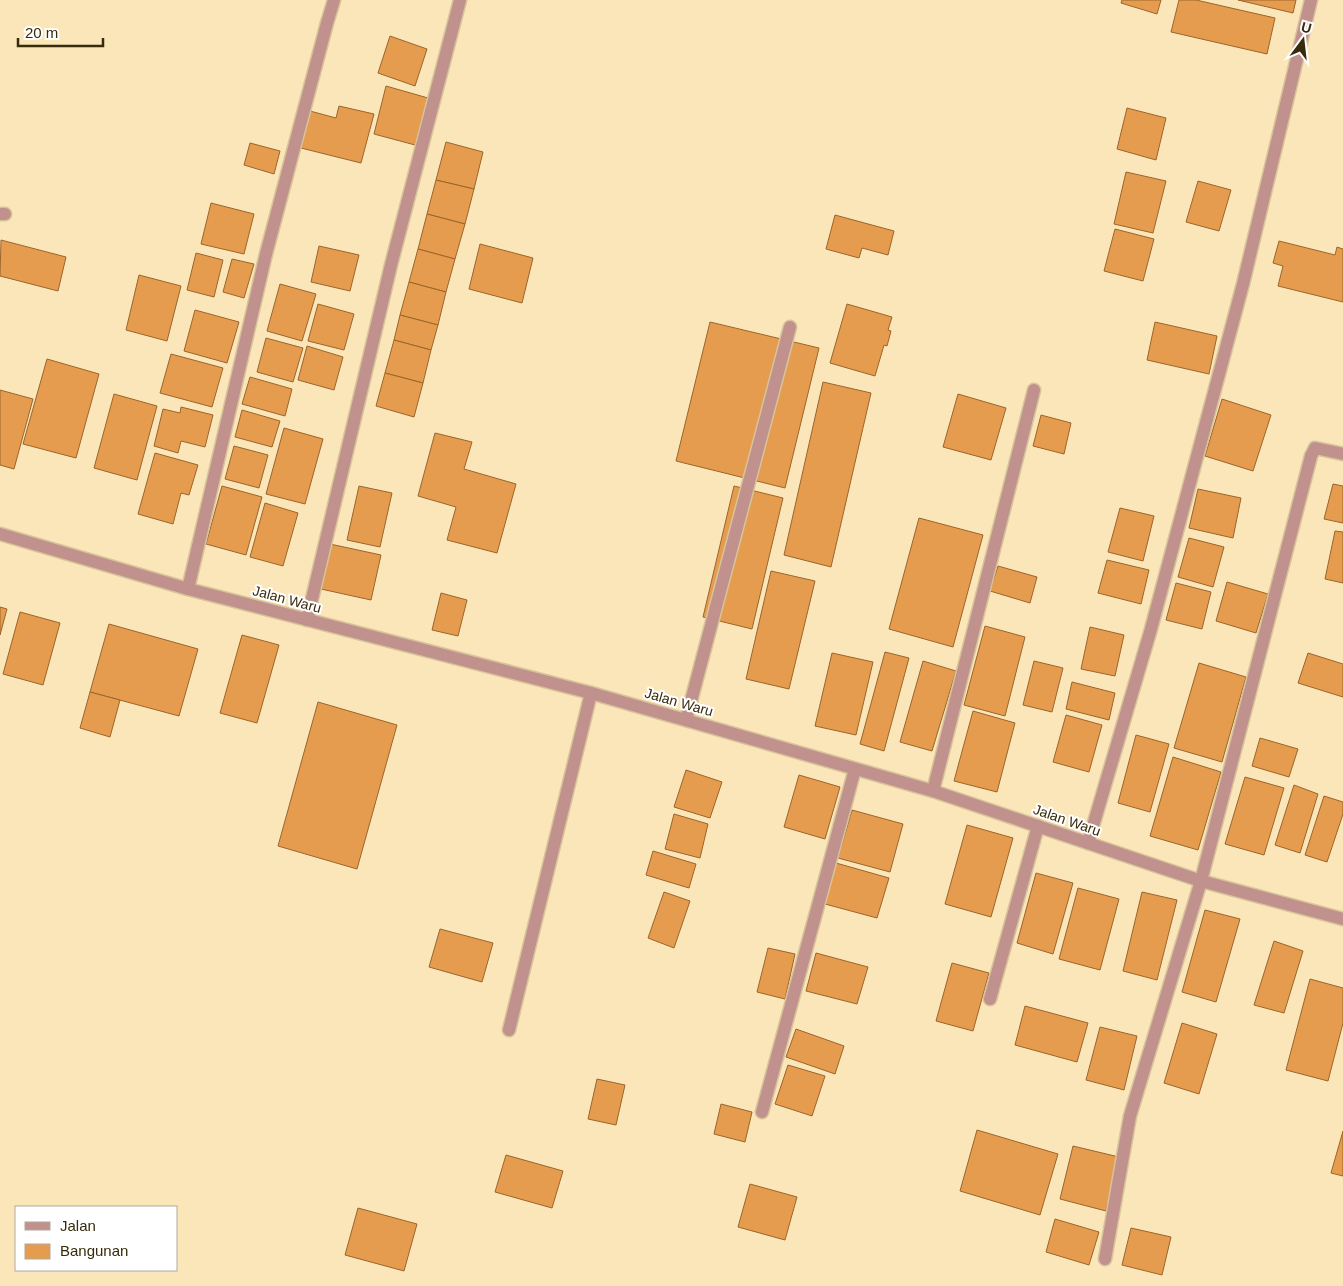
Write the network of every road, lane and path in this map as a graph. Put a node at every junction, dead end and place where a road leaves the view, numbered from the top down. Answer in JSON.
{"nodes":[{"id":1,"x":334,"y":0,"type":"edge"},
{"id":2,"x":460,"y":0,"type":"edge"},
{"id":3,"x":1310,"y":0,"type":"edge"},
{"id":4,"x":790,"y":327,"type":"dead end"},
{"id":5,"x":1034,"y":390,"type":"dead end"},
{"id":6,"x":1343,"y":454,"type":"edge"},
{"id":7,"x":0,"y":534,"type":"edge"},
{"id":8,"x":188,"y":589,"type":"junction"},
{"id":9,"x":307,"y":620,"type":"junction"},
{"id":10,"x":591,"y":693,"type":"junction"},
{"id":11,"x":686,"y":720,"type":"junction"},
{"id":12,"x":855,"y":769,"type":"junction"},
{"id":13,"x":933,"y":791,"type":"junction"},
{"id":14,"x":1038,"y":826,"type":"junction"},
{"id":15,"x":1088,"y":843,"type":"junction"},
{"id":16,"x":1201,"y":881,"type":"junction"},
{"id":17,"x":1343,"y":919,"type":"edge"},
{"id":18,"x":990,"y":999,"type":"dead end"},
{"id":19,"x":509,"y":1030,"type":"dead end"},
{"id":20,"x":762,"y":1112,"type":"dead end"},
{"id":21,"x":1105,"y":1259,"type":"dead end"}],
"edges":[{"from":1,"to":8,"type":"street"},
{"from":2,"to":9,"type":"street"},
{"from":3,"to":15,"type":"street"},
{"from":4,"to":11,"type":"street"},
{"from":5,"to":13,"type":"street"},
{"from":6,"to":16,"type":"street"},
{"from":7,"to":8,"type":"street","name":"Jalan Waru"},
{"from":8,"to":9,"type":"street","name":"Jalan Waru"},
{"from":9,"to":10,"type":"street","name":"Jalan Waru"},
{"from":10,"to":11,"type":"street","name":"Jalan Waru"},
{"from":10,"to":19,"type":"street"},
{"from":11,"to":12,"type":"street","name":"Jalan Waru"},
{"from":12,"to":13,"type":"street","name":"Jalan Waru"},
{"from":12,"to":20,"type":"street"},
{"from":13,"to":14,"type":"street","name":"Jalan Waru"},
{"from":14,"to":15,"type":"street","name":"Jalan Waru"},
{"from":14,"to":18,"type":"street"},
{"from":15,"to":16,"type":"street","name":"Jalan Waru"},
{"from":16,"to":17,"type":"street","name":"Jalan Waru"},
{"from":16,"to":21,"type":"street"}]}
